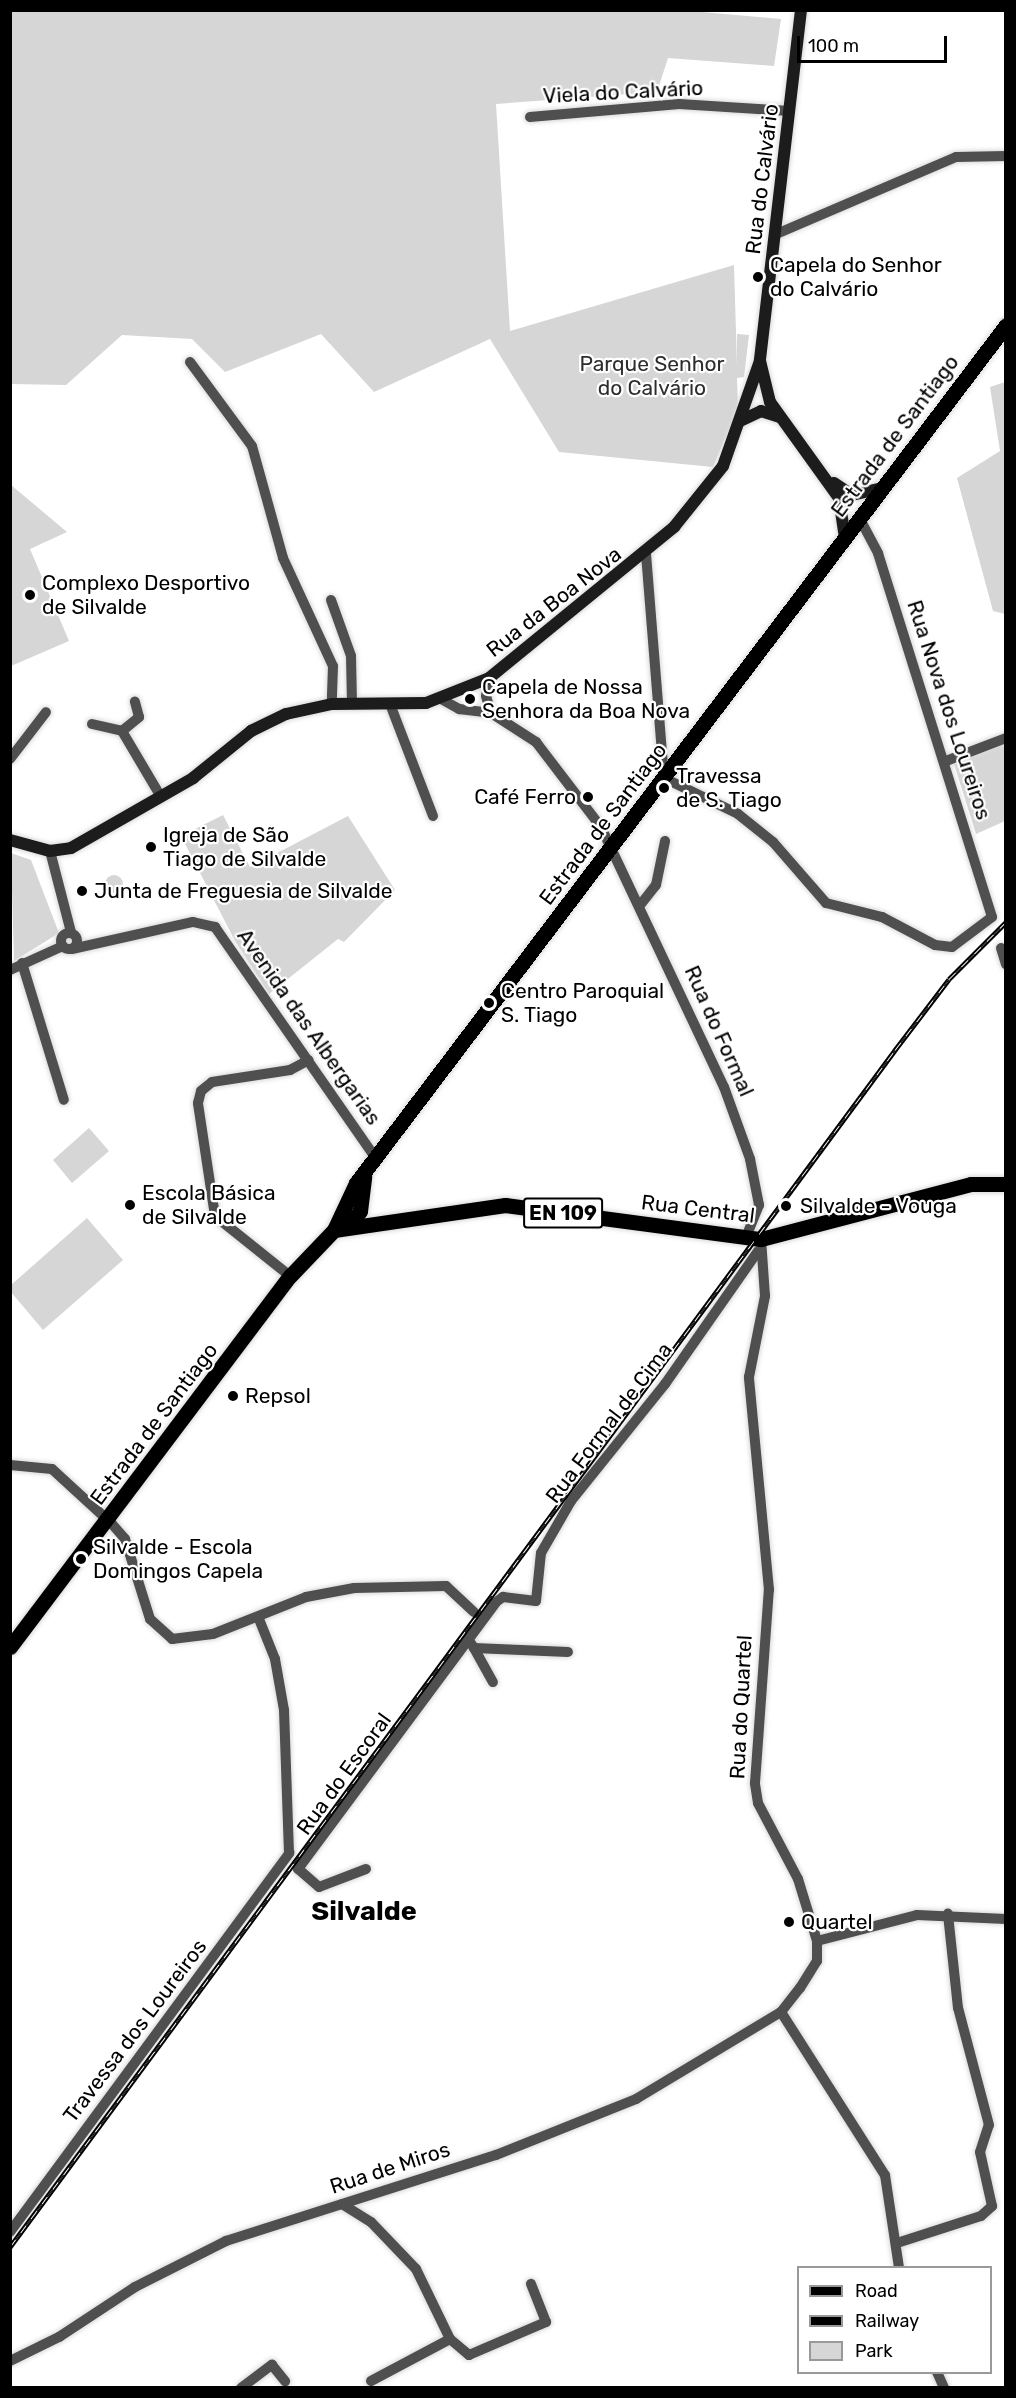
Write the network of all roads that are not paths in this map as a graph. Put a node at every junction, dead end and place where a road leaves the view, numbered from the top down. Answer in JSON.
{"nodes":[{"id":1,"x":801,"y":10,"type":"edge"},
{"id":2,"x":790,"y":111,"type":"junction"},
{"id":3,"x":530,"y":117,"type":"dead end"},
{"id":4,"x":1005,"y":156,"type":"edge"},
{"id":5,"x":774,"y":235,"type":"junction"},
{"id":6,"x":1005,"y":325,"type":"edge"},
{"id":7,"x":760,"y":361,"type":"junction"},
{"id":8,"x":190,"y":362,"type":"dead end"},
{"id":9,"x":780,"y":418,"type":"junction"},
{"id":10,"x":742,"y":420,"type":"junction"},
{"id":11,"x":882,"y":488,"type":"junction"},
{"id":12,"x":845,"y":496,"type":"junction"},
{"id":13,"x":859,"y":518,"type":"junction"},
{"id":14,"x":845,"y":538,"type":"junction"},
{"id":15,"x":646,"y":554,"type":"junction"},
{"id":16,"x":331,"y":600,"type":"dead end"},
{"id":17,"x":489,"y":678,"type":"junction"},
{"id":18,"x":441,"y":699,"type":"junction"},
{"id":19,"x":135,"y":702,"type":"dead end"},
{"id":20,"x":332,"y":704,"type":"junction"},
{"id":21,"x":352,"y":704,"type":"junction"},
{"id":22,"x":390,"y":704,"type":"junction"},
{"id":23,"x":46,"y":712,"type":"dead end"},
{"id":24,"x":490,"y":713,"type":"junction"},
{"id":25,"x":92,"y":724,"type":"dead end"},
{"id":26,"x":122,"y":731,"type":"junction"},
{"id":27,"x":1005,"y":738,"type":"edge"},
{"id":28,"x":10,"y":759,"type":"edge"},
{"id":29,"x":946,"y":760,"type":"junction"},
{"id":30,"x":664,"y":778,"type":"junction"},
{"id":31,"x":161,"y":797,"type":"junction"},
{"id":32,"x":433,"y":816,"type":"dead end"},
{"id":33,"x":10,"y":840,"type":"edge"},
{"id":34,"x":665,"y":841,"type":"dead end"},
{"id":35,"x":612,"y":848,"type":"junction"},
{"id":36,"x":50,"y":851,"type":"junction"},
{"id":37,"x":641,"y":904,"type":"junction"},
{"id":38,"x":74,"y":935,"type":"junction"},
{"id":39,"x":100,"y":943,"type":"junction"},
{"id":40,"x":67,"y":947,"type":"junction"},
{"id":41,"x":1001,"y":948,"type":"dead end"},
{"id":42,"x":22,"y":963,"type":"junction"},
{"id":43,"x":1005,"y":964,"type":"edge"},
{"id":44,"x":10,"y":970,"type":"edge"},
{"id":45,"x":309,"y":1060,"type":"junction"},
{"id":46,"x":64,"y":1100,"type":"dead end"},
{"id":47,"x":376,"y":1159,"type":"junction"},
{"id":48,"x":1005,"y":1184,"type":"edge"},
{"id":49,"x":357,"y":1223,"type":"junction"},
{"id":50,"x":755,"y":1242,"type":"junction"},
{"id":51,"x":290,"y":1276,"type":"junction"},
{"id":52,"x":10,"y":1465,"type":"edge"},
{"id":53,"x":107,"y":1521,"type":"junction"},
{"id":54,"x":503,"y":1597,"type":"joint"},
{"id":55,"x":474,"y":1612,"type":"dead end"},
{"id":56,"x":259,"y":1619,"type":"junction"},
{"id":57,"x":471,"y":1644,"type":"junction"},
{"id":58,"x":10,"y":1647,"type":"edge"},
{"id":59,"x":568,"y":1652,"type":"dead end"},
{"id":60,"x":493,"y":1682,"type":"dead end"},
{"id":61,"x":366,"y":1869,"type":"dead end"},
{"id":62,"x":948,"y":1914,"type":"junction"},
{"id":63,"x":1005,"y":1919,"type":"edge"},
{"id":64,"x":818,"y":1941,"type":"junction"},
{"id":65,"x":781,"y":2012,"type":"junction"},
{"id":66,"x":342,"y":2204,"type":"junction"},
{"id":67,"x":10,"y":2232,"type":"edge"},
{"id":68,"x":897,"y":2243,"type":"junction"},
{"id":69,"x":899,"y":2266,"type":"edge"},
{"id":70,"x":531,"y":2284,"type":"dead end"},
{"id":71,"x":450,"y":2339,"type":"junction"},
{"id":72,"x":10,"y":2361,"type":"edge"},
{"id":73,"x":937,"y":2374,"type":"edge"},
{"id":74,"x":285,"y":2381,"type":"dead end"},
{"id":75,"x":371,"y":2381,"type":"dead end"},
{"id":76,"x":241,"y":2388,"type":"edge"},
{"id":77,"x":944,"y":2388,"type":"edge"}],
"edges":[{"from":1,"to":2,"type":"main road","name":"Rua do Calvário"},
{"from":2,"to":3,"type":"street","name":"Viela do Calvário"},
{"from":2,"to":5,"type":"main road","name":"Rua do Calvário"},
{"from":4,"to":5,"type":"street"},
{"from":5,"to":7,"type":"main road","name":"Rua do Calvário"},
{"from":6,"to":11,"type":"main road","name":"Estrada de Santiago"},
{"from":7,"to":9,"type":"main road","name":"Rua do Calvário"},
{"from":7,"to":10,"type":"main road","name":"Rua da Boa Nova"},
{"from":8,"to":20,"type":"street"},
{"from":9,"to":10,"type":"main road"},
{"from":9,"to":12,"type":"main road","name":"Rua do Calvário"},
{"from":10,"to":15,"type":"main road","name":"Rua da Boa Nova"},
{"from":11,"to":12,"type":"main road"},
{"from":11,"to":13,"type":"main road","name":"Estrada de Santiago"},
{"from":12,"to":13,"type":"main road"},
{"from":12,"to":14,"type":"main road"},
{"from":13,"to":14,"type":"main road","name":"Estrada de Santiago"},
{"from":13,"to":29,"type":"street","name":"Rua Nova dos Loureiros"},
{"from":14,"to":30,"type":"main road","name":"Estrada de Santiago"},
{"from":15,"to":17,"type":"main road","name":"Rua da Boa Nova"},
{"from":15,"to":30,"type":"street"},
{"from":16,"to":21,"type":"street"},
{"from":17,"to":18,"type":"main road","name":"Rua da Boa Nova"},
{"from":17,"to":24,"type":"street"},
{"from":18,"to":22,"type":"main road","name":"Rua da Boa Nova"},
{"from":18,"to":24,"type":"street"},
{"from":19,"to":26,"type":"street"},
{"from":20,"to":21,"type":"main road","name":"Rua da Boa Nova"},
{"from":20,"to":31,"type":"main road","name":"Rua da Boa Nova"},
{"from":21,"to":22,"type":"main road","name":"Rua da Boa Nova"},
{"from":22,"to":32,"type":"street"},
{"from":23,"to":28,"type":"street"},
{"from":24,"to":35,"type":"street","name":"Rua do Formal"},
{"from":25,"to":26,"type":"street"},
{"from":26,"to":31,"type":"street"},
{"from":27,"to":29,"type":"street"},
{"from":29,"to":30,"type":"street","name":"Rua Nova dos Loureiros"},
{"from":30,"to":35,"type":"main road","name":"Estrada de Santiago"},
{"from":31,"to":36,"type":"main road","name":"Rua da Boa Nova"},
{"from":33,"to":36,"type":"main road"},
{"from":34,"to":37,"type":"street"},
{"from":35,"to":37,"type":"street","name":"Rua do Formal"},
{"from":35,"to":47,"type":"main road","name":"Estrada de Santiago"},
{"from":36,"to":38,"type":"street"},
{"from":37,"to":50,"type":"street","name":"Rua do Formal"},
{"from":38,"to":39,"type":"street","name":"Avenida das Albergarias"},
{"from":38,"to":40,"type":"street"},
{"from":39,"to":40,"type":"street","name":"Avenida das Albergarias"},
{"from":39,"to":45,"type":"street","name":"Avenida das Albergarias"},
{"from":40,"to":42,"type":"street","name":"Avenida das Albergarias"},
{"from":41,"to":43,"type":"street"},
{"from":42,"to":44,"type":"street","name":"Avenida das Albergarias"},
{"from":42,"to":46,"type":"street"},
{"from":45,"to":47,"type":"street","name":"Avenida das Albergarias"},
{"from":45,"to":51,"type":"street"},
{"from":47,"to":49,"type":"main road","name":"Estrada de Santiago"},
{"from":48,"to":50,"type":"main road","name":"Rua Central","number":"EN 109"},
{"from":49,"to":50,"type":"main road","name":"Rua Central","number":"EN 109"},
{"from":49,"to":51,"type":"main road","name":"Estrada de Santiago"},
{"from":50,"to":54,"type":"street","name":"Rua Formal de Cima"},
{"from":50,"to":64,"type":"street","name":"Rua do Quartel"},
{"from":51,"to":53,"type":"main road","name":"Estrada de Santiago"},
{"from":52,"to":53,"type":"street"},
{"from":53,"to":56,"type":"street"},
{"from":53,"to":58,"type":"main road","name":"Estrada de Santiago"},
{"from":54,"to":57,"type":"street","name":"Rua do Escoral"},
{"from":55,"to":56,"type":"street"},
{"from":56,"to":67,"type":"street","name":"Travessa dos Loureiros"},
{"from":57,"to":59,"type":"street"},
{"from":57,"to":60,"type":"street"},
{"from":57,"to":61,"type":"street","name":"Rua do Escoral"},
{"from":62,"to":63,"type":"street"},
{"from":62,"to":64,"type":"street"},
{"from":62,"to":68,"type":"street"},
{"from":64,"to":65,"type":"street"},
{"from":65,"to":66,"type":"street","name":"Rua de Miros"},
{"from":65,"to":68,"type":"street"},
{"from":66,"to":71,"type":"street"},
{"from":66,"to":72,"type":"street","name":"Rua de Miros"},
{"from":68,"to":69,"type":"street"},
{"from":70,"to":71,"type":"street"},
{"from":71,"to":75,"type":"street"},
{"from":73,"to":77,"type":"street"},
{"from":74,"to":76,"type":"street"}]}
